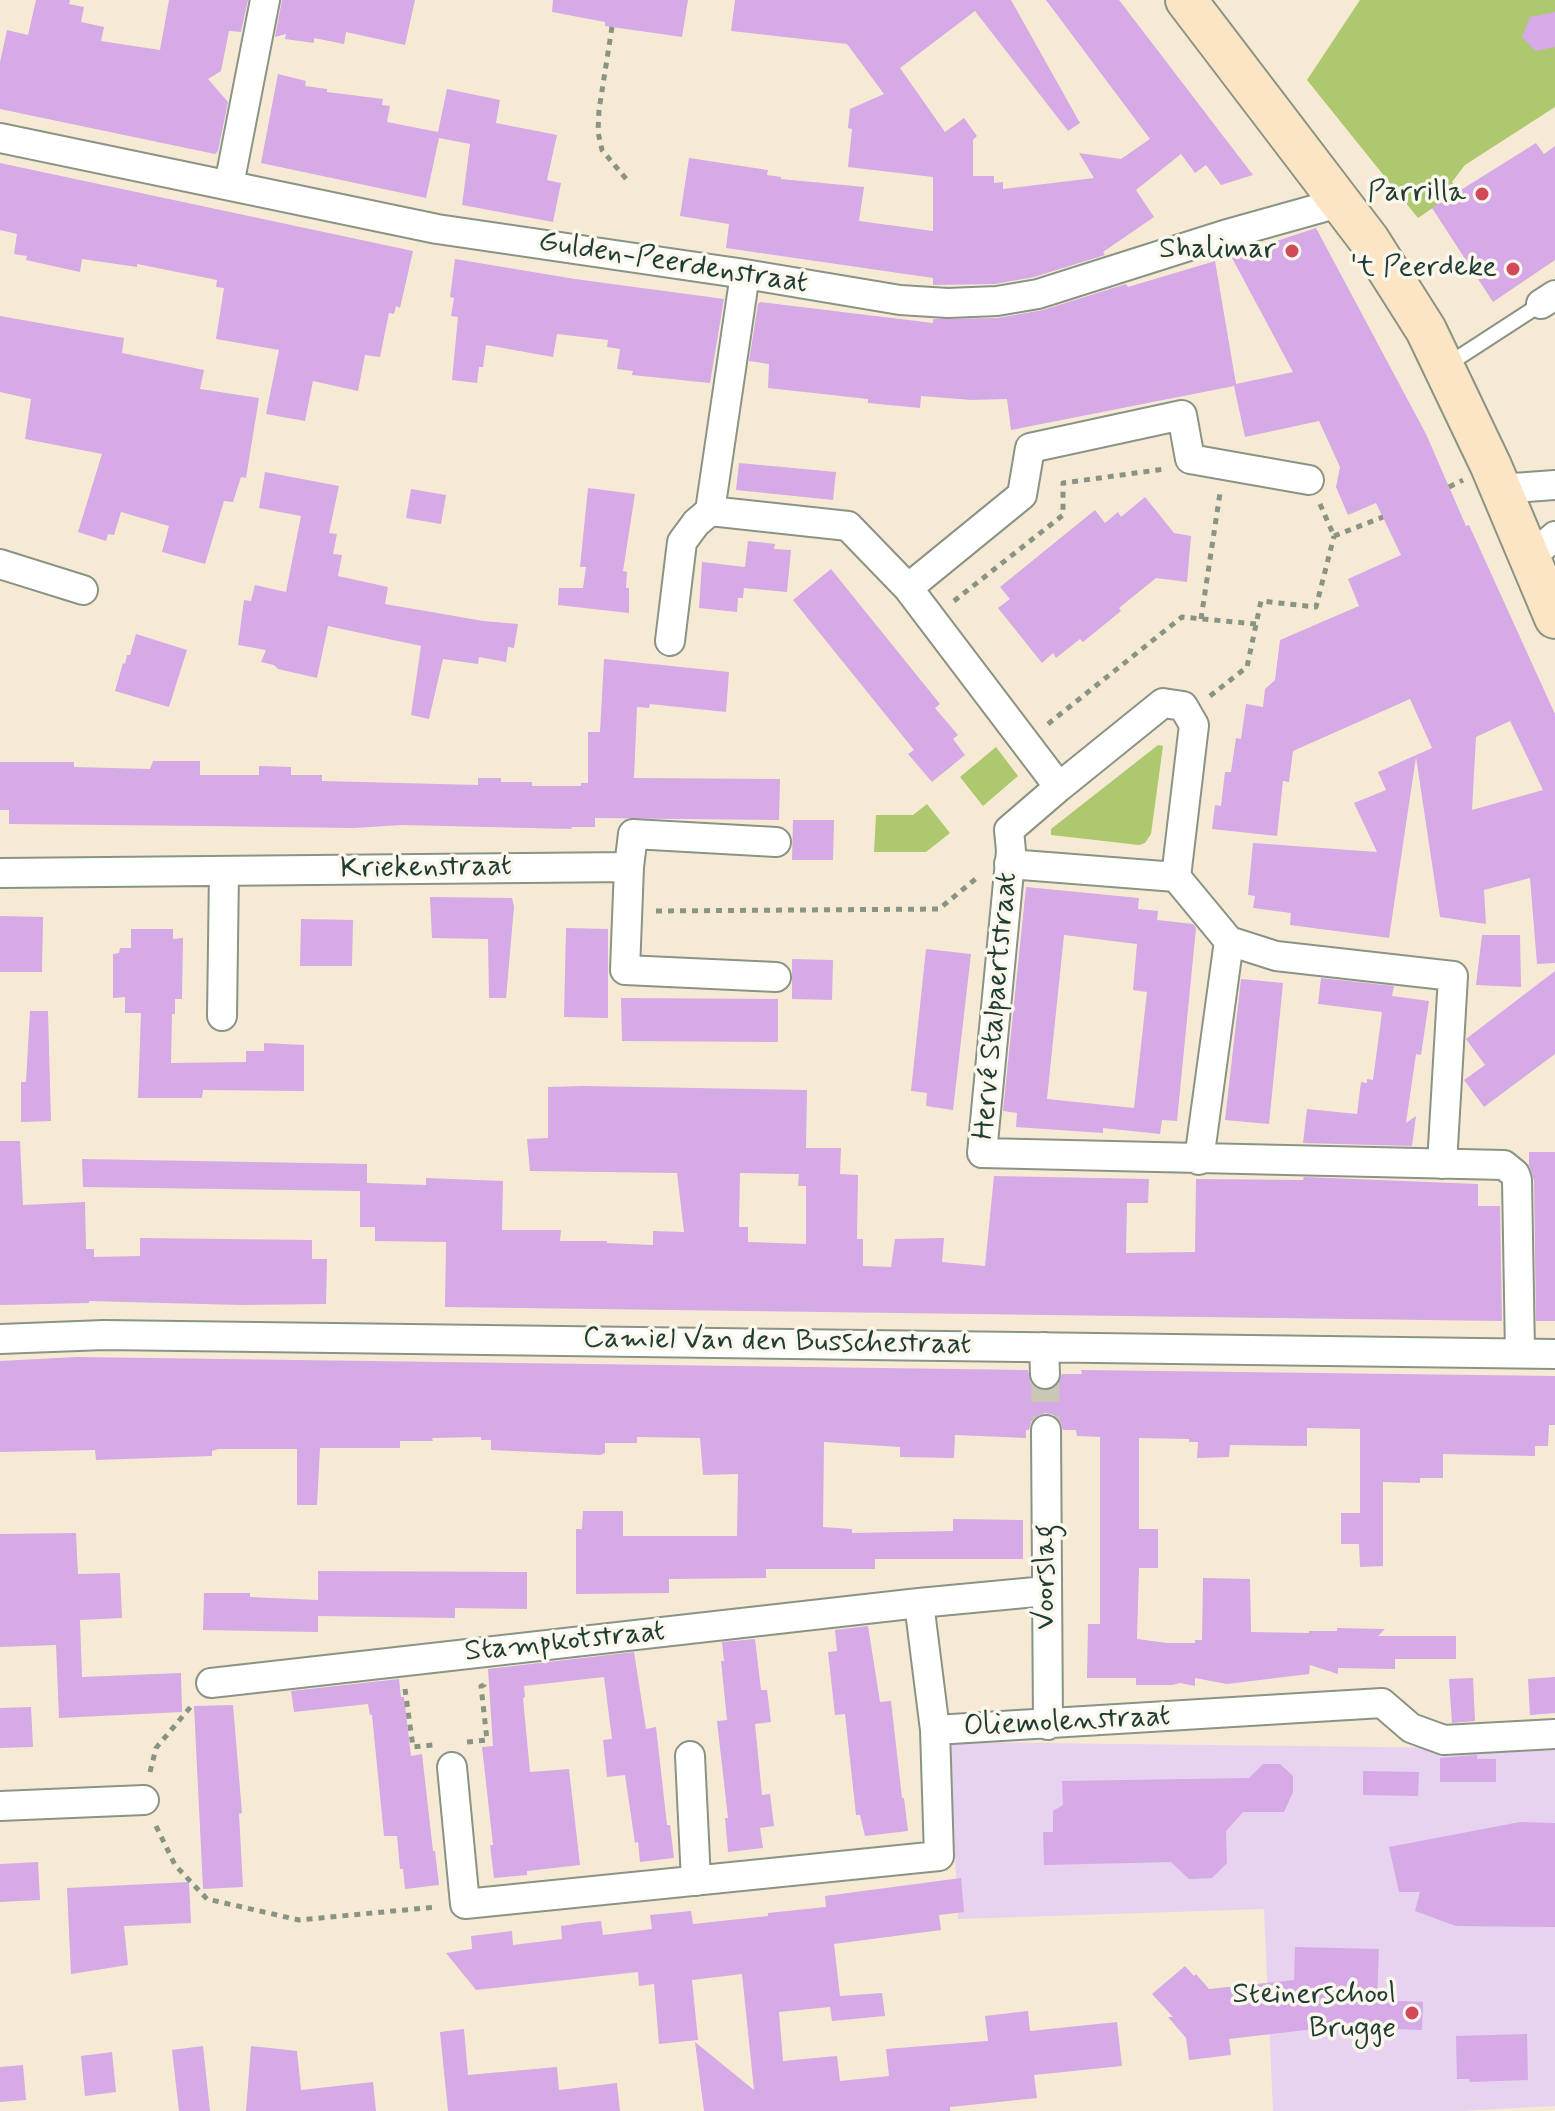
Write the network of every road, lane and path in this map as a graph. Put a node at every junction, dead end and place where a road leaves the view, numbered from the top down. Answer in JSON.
{"nodes":[{"id":1,"x":265,"y":0,"type":"edge"},
{"id":2,"x":1186,"y":0,"type":"edge"},
{"id":3,"x":612,"y":27,"type":"dead end"},
{"id":4,"x":0,"y":138,"type":"edge"},
{"id":5,"x":627,"y":180,"type":"dead end"},
{"id":6,"x":229,"y":185,"type":"junction"},
{"id":7,"x":1342,"y":202,"type":"junction"},
{"id":8,"x":745,"y":274,"type":"junction"},
{"id":9,"x":1548,"y":300,"type":"edge"},
{"id":10,"x":1444,"y":367,"type":"junction"},
{"id":11,"x":1224,"y":465,"type":"junction"},
{"id":12,"x":1173,"y":468,"type":"dead end"},
{"id":13,"x":1496,"y":477,"type":"junction"},
{"id":14,"x":1309,"y":480,"type":"dead end"},
{"id":15,"x":1555,"y":485,"type":"edge"},
{"id":16,"x":710,"y":511,"type":"junction"},
{"id":17,"x":1383,"y":517,"type":"dead end"},
{"id":18,"x":1543,"y":547,"type":"edge"},
{"id":19,"x":0,"y":564,"type":"edge"},
{"id":20,"x":908,"y":588,"type":"junction"},
{"id":21,"x":83,"y":590,"type":"dead end"},
{"id":22,"x":1555,"y":618,"type":"edge"},
{"id":23,"x":931,"y":619,"type":"junction"},
{"id":24,"x":1201,"y":619,"type":"junction"},
{"id":25,"x":1256,"y":625,"type":"junction"},
{"id":26,"x":670,"y":641,"type":"dead end"},
{"id":27,"x":1189,"y":713,"type":"junction"},
{"id":28,"x":1025,"y":742,"type":"junction"},
{"id":29,"x":1059,"y":787,"type":"junction"},
{"id":30,"x":776,"y":842,"type":"dead end"},
{"id":31,"x":1009,"y":864,"type":"junction"},
{"id":32,"x":629,"y":867,"type":"junction"},
{"id":33,"x":224,"y":871,"type":"junction"},
{"id":34,"x":0,"y":873,"type":"edge"},
{"id":35,"x":1176,"y":877,"type":"junction"},
{"id":36,"x":975,"y":880,"type":"dead end"},
{"id":37,"x":628,"y":910,"type":"junction"},
{"id":38,"x":1229,"y":941,"type":"junction"},
{"id":39,"x":776,"y":977,"type":"dead end"},
{"id":40,"x":222,"y":1016,"type":"dead end"},
{"id":41,"x":1199,"y":1160,"type":"junction"},
{"id":42,"x":1442,"y":1164,"type":"junction"},
{"id":43,"x":0,"y":1339,"type":"edge"},
{"id":44,"x":1520,"y":1353,"type":"junction"},
{"id":45,"x":1555,"y":1354,"type":"edge"},
{"id":46,"x":1046,"y":1430,"type":"tunnel mouth"},
{"id":47,"x":1046,"y":1591,"type":"junction"},
{"id":48,"x":919,"y":1603,"type":"junction"},
{"id":49,"x":480,"y":1652,"type":"junction"},
{"id":50,"x":401,"y":1661,"type":"junction"},
{"id":51,"x":211,"y":1683,"type":"joint"},
{"id":52,"x":1048,"y":1725,"type":"junction"},
{"id":53,"x":935,"y":1730,"type":"junction"},
{"id":54,"x":1555,"y":1734,"type":"edge"},
{"id":55,"x":452,"y":1751,"type":"junction"},
{"id":56,"x":690,"y":1756,"type":"dead end"},
{"id":57,"x":144,"y":1800,"type":"junction"},
{"id":58,"x":0,"y":1806,"type":"edge"},
{"id":59,"x":696,"y":1881,"type":"junction"},
{"id":60,"x":465,"y":1904,"type":"junction"}],
"edges":[{"from":1,"to":6,"type":"street"},
{"from":2,"to":7,"type":"main road"},
{"from":3,"to":5,"type":"path"},
{"from":4,"to":6,"type":"street","name":"Gulden-Peerdenstraat"},
{"from":6,"to":8,"type":"street","name":"Gulden-Peerdenstraat"},
{"from":7,"to":8,"type":"street","name":"Gulden-Peerdenstraat"},
{"from":7,"to":10,"type":"main road"},
{"from":8,"to":16,"type":"street"},
{"from":9,"to":10,"type":"lane"},
{"from":10,"to":13,"type":"main road"},
{"from":11,"to":14,"type":"street"},
{"from":11,"to":20,"type":"street"},
{"from":11,"to":24,"type":"path"},
{"from":12,"to":23,"type":"path"},
{"from":13,"to":15,"type":"street"},
{"from":13,"to":18,"type":"main road"},
{"from":16,"to":20,"type":"street"},
{"from":16,"to":26,"type":"street"},
{"from":17,"to":25,"type":"path"},
{"from":18,"to":22,"type":"main road"},
{"from":19,"to":21,"type":"street"},
{"from":20,"to":23,"type":"street"},
{"from":23,"to":28,"type":"street"},
{"from":24,"to":25,"type":"path"},
{"from":24,"to":28,"type":"path"},
{"from":25,"to":27,"type":"path"},
{"from":27,"to":29,"type":"street","name":"Hervé Stalpaertstraat"},
{"from":27,"to":35,"type":"street"},
{"from":28,"to":29,"type":"street"},
{"from":29,"to":31,"type":"street","name":"Hervé Stalpaertstraat"},
{"from":30,"to":32,"type":"street"},
{"from":31,"to":35,"type":"street"},
{"from":31,"to":41,"type":"street","name":"Hervé Stalpaertstraat"},
{"from":32,"to":33,"type":"street","name":"Kriekenstraat"},
{"from":32,"to":37,"type":"street"},
{"from":33,"to":34,"type":"street","name":"Kriekenstraat"},
{"from":33,"to":40,"type":"street"},
{"from":35,"to":38,"type":"street"},
{"from":36,"to":37,"type":"path"},
{"from":37,"to":39,"type":"street"},
{"from":38,"to":41,"type":"street"},
{"from":38,"to":42,"type":"street"},
{"from":41,"to":42,"type":"street","name":"Hervé Stalpaertstraat"},
{"from":42,"to":44,"type":"street","name":"Hervé Stalpaertstraat"},
{"from":43,"to":44,"type":"street","name":"Camiel Van den Busschestraat"},
{"from":44,"to":45,"type":"street","name":"Camiel Van den Busschestraat"},
{"from":46,"to":47,"type":"street","name":"Voorslag"},
{"from":47,"to":48,"type":"street","name":"Stampkotstraat"},
{"from":47,"to":52,"type":"street","name":"Voorslag"},
{"from":48,"to":49,"type":"street","name":"Stampkotstraat"},
{"from":48,"to":53,"type":"street"},
{"from":49,"to":50,"type":"street","name":"Stampkotstraat"},
{"from":49,"to":55,"type":"path"},
{"from":50,"to":51,"type":"street","name":"Stampkotstraat"},
{"from":50,"to":55,"type":"path"},
{"from":51,"to":57,"type":"path"},
{"from":52,"to":53,"type":"street","name":"Oliemolenstraat"},
{"from":52,"to":54,"type":"street","name":"Oliemolenstraat"},
{"from":53,"to":59,"type":"street","name":"Oliemolenstraat"},
{"from":55,"to":60,"type":"street"},
{"from":56,"to":59,"type":"street"},
{"from":57,"to":58,"type":"street"},
{"from":57,"to":60,"type":"path"},
{"from":59,"to":60,"type":"street","name":"Oliemolenstraat"}]}
